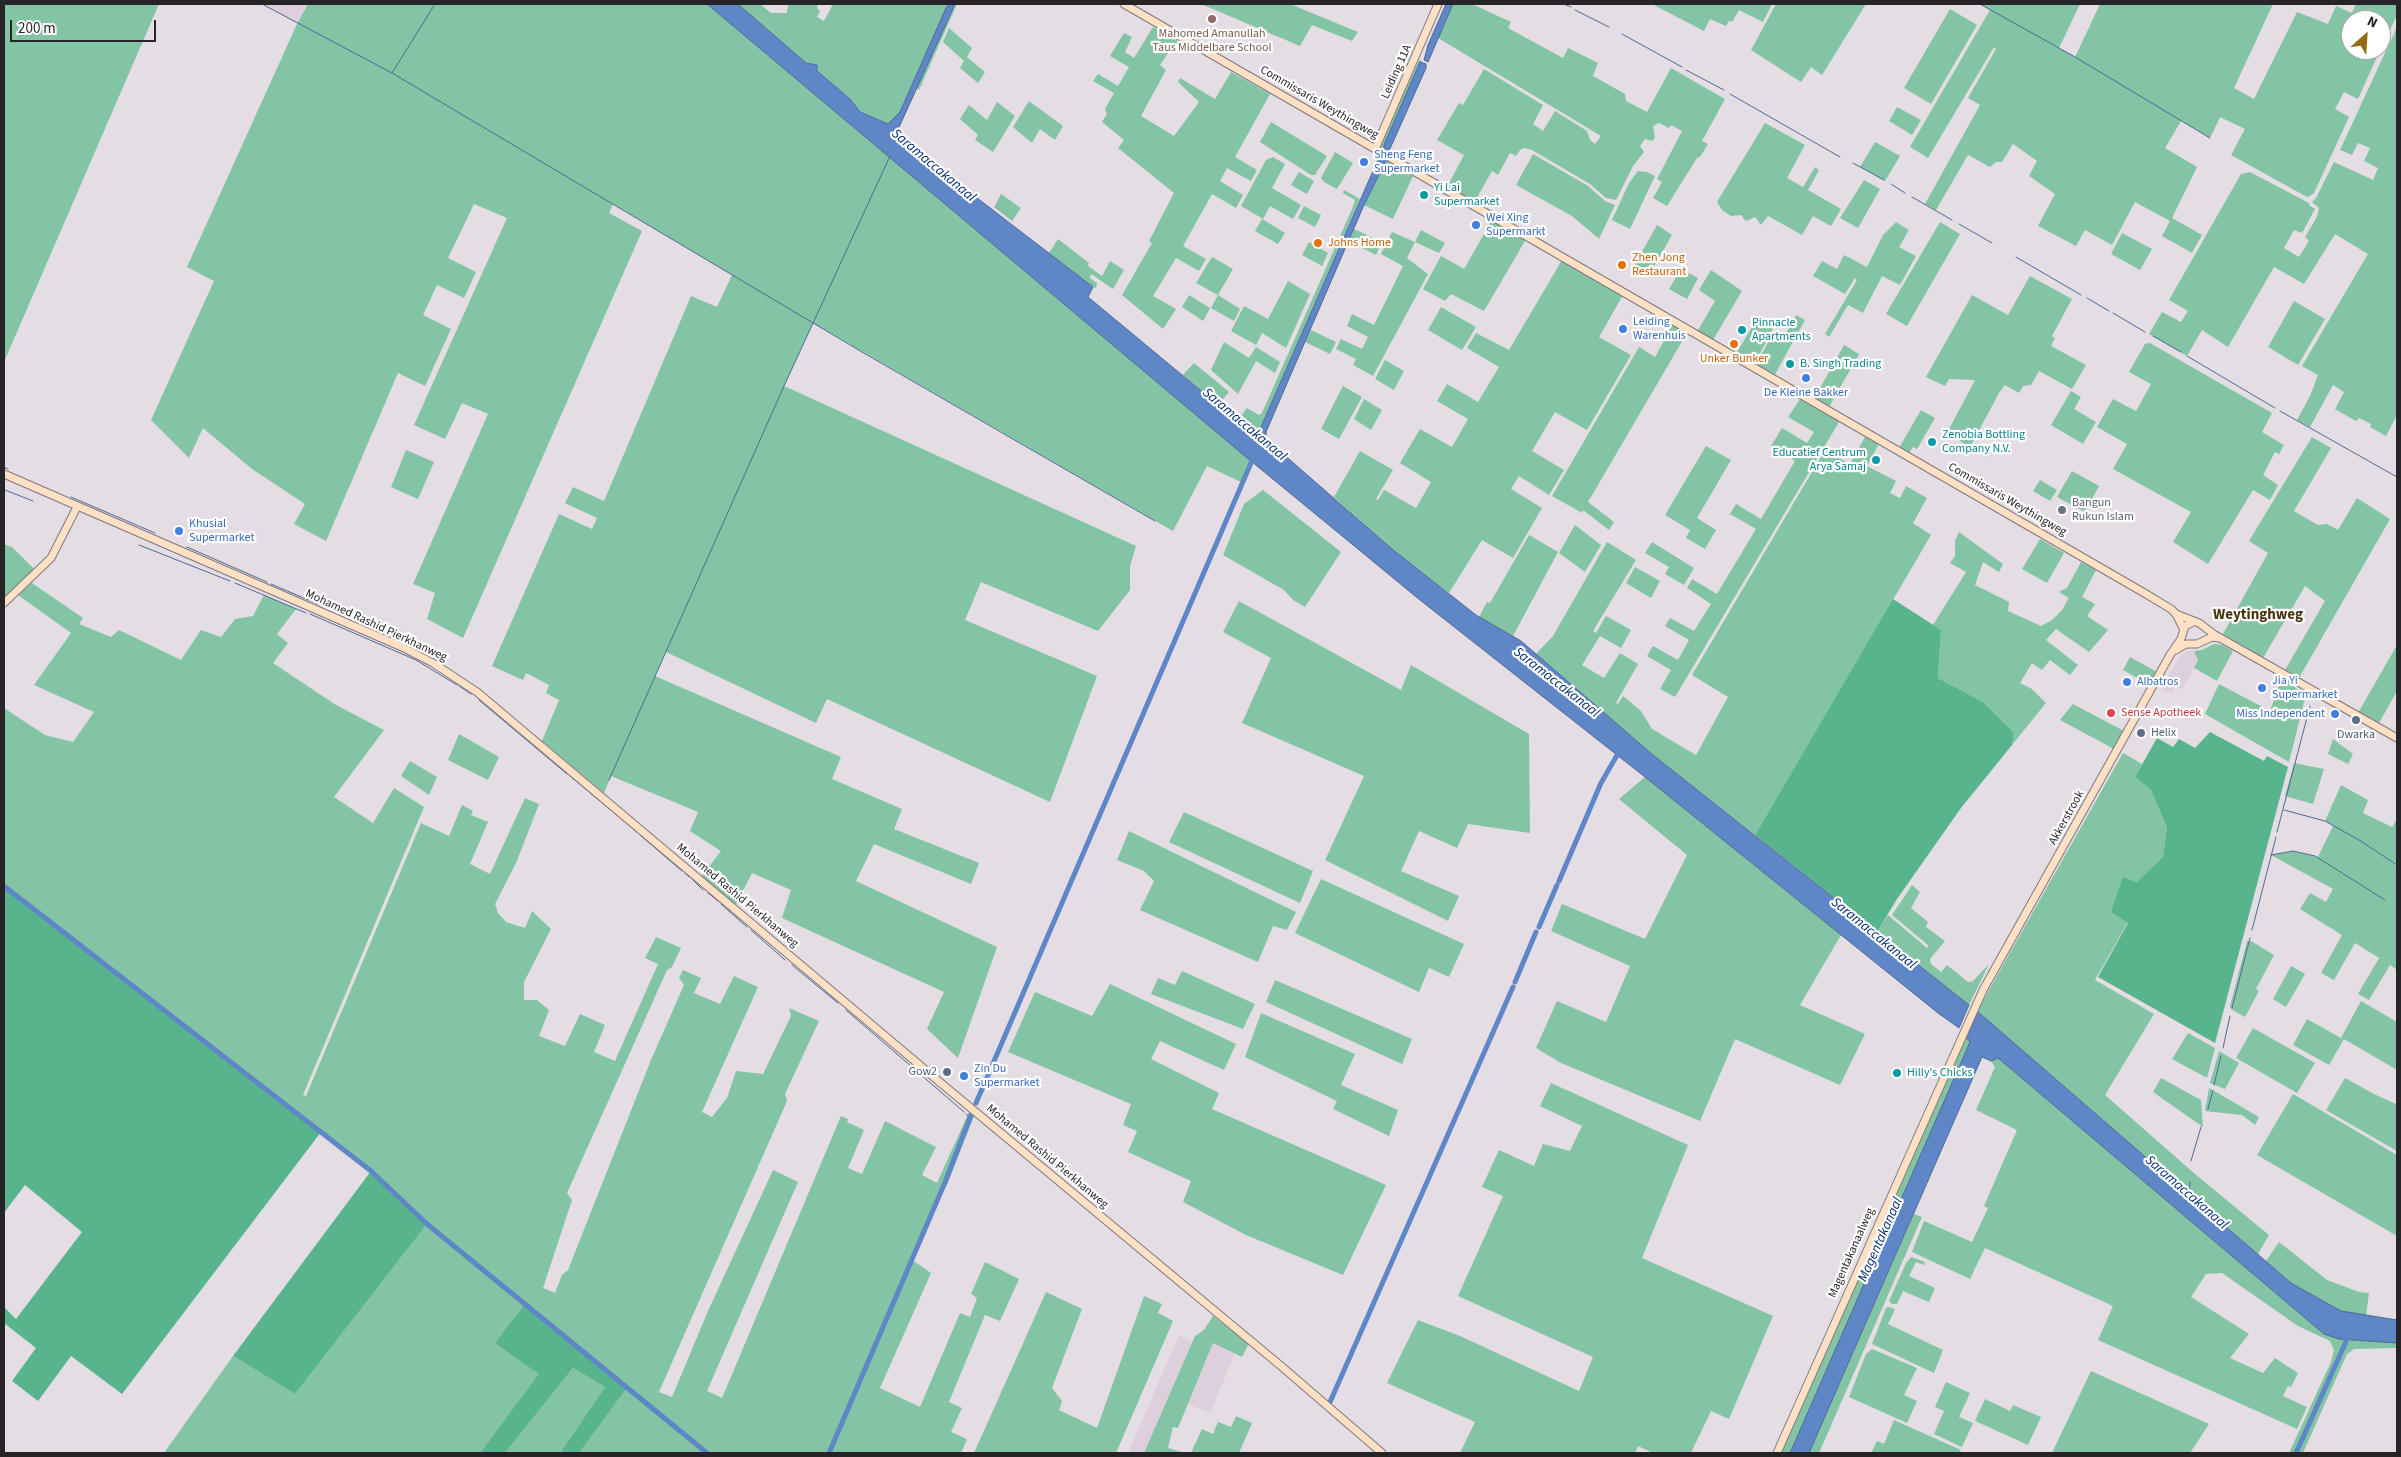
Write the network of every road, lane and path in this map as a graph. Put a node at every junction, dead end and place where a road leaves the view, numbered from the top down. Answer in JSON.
{"nodes":[{"id":1,"x":1124,"y":4,"type":"edge"},
{"id":2,"x":1438,"y":4,"type":"edge"},
{"id":3,"x":1378,"y":151,"type":"junction"},
{"id":4,"x":4,"y":474,"type":"edge"},
{"id":5,"x":77,"y":507,"type":"junction"},
{"id":6,"x":4,"y":603,"type":"edge"},
{"id":7,"x":2176,"y":614,"type":"junction"},
{"id":8,"x":2193,"y":622,"type":"junction"},
{"id":9,"x":2204,"y":627,"type":"junction"},
{"id":10,"x":2183,"y":632,"type":"junction"},
{"id":11,"x":2222,"y":638,"type":"junction"},
{"id":12,"x":2203,"y":640,"type":"junction"},
{"id":13,"x":2192,"y":644,"type":"junction"},
{"id":14,"x":2170,"y":656,"type":"junction"},
{"id":15,"x":2397,"y":738,"type":"edge"},
{"id":16,"x":1950,"y":1063,"type":"joint"},
{"id":17,"x":1382,"y":1453,"type":"edge"},
{"id":18,"x":1776,"y":1453,"type":"edge"}],
"edges":[{"from":1,"to":3,"type":"street","name":"Commissaris Weythingweg"},
{"from":2,"to":3,"type":"street","name":"Leiding 11A"},
{"from":3,"to":7,"type":"street","name":"Commissaris Weythingweg"},
{"from":4,"to":5,"type":"street","name":"Mohamed Rashid Pierkhanweg"},
{"from":5,"to":6,"type":"street"},
{"from":5,"to":17,"type":"street","name":"Mohamed Rashid Pierkhanweg"},
{"from":7,"to":8,"type":"street","name":"Commissaris Weythingweg"},
{"from":7,"to":10,"type":"street"},
{"from":8,"to":9,"type":"street"},
{"from":8,"to":10,"type":"street"},
{"from":9,"to":11,"type":"street"},
{"from":9,"to":12,"type":"street"},
{"from":10,"to":13,"type":"street"},
{"from":10,"to":14,"type":"street","name":"Akkerstrook"},
{"from":11,"to":12,"type":"street"},
{"from":11,"to":15,"type":"street"},
{"from":12,"to":13,"type":"street"},
{"from":13,"to":14,"type":"street"},
{"from":14,"to":16,"type":"street","name":"Akkerstrook"},
{"from":16,"to":18,"type":"street","name":"Magentakanaalweg"}]}
